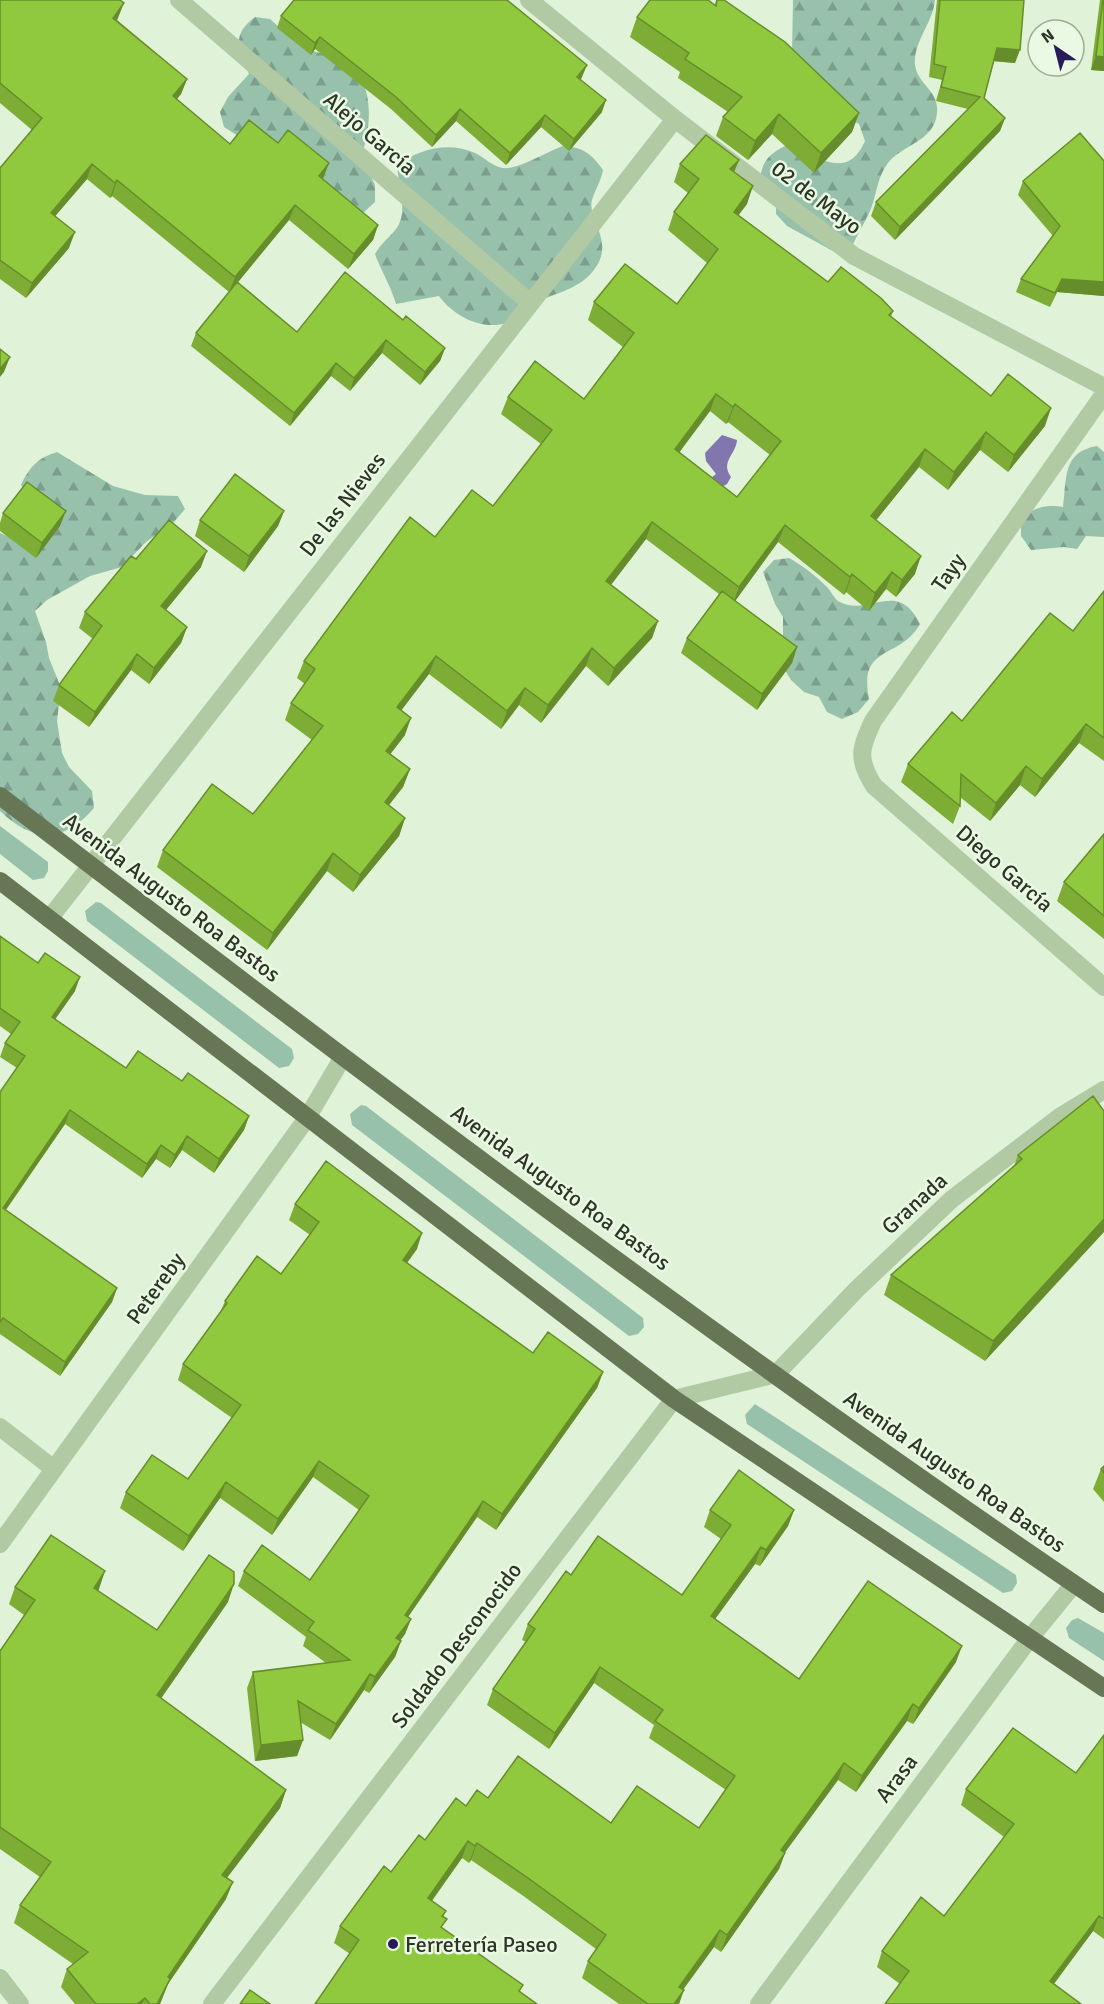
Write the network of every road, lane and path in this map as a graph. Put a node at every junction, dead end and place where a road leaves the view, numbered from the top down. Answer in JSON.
{"nodes":[{"id":1,"x":179,"y":0,"type":"edge"},
{"id":2,"x":529,"y":0,"type":"edge"},
{"id":3,"x":675,"y":119,"type":"junction"},
{"id":4,"x":530,"y":302,"type":"junction"},
{"id":5,"x":1104,"y":387,"type":"edge"},
{"id":6,"x":1104,"y":394,"type":"edge"},
{"id":7,"x":874,"y":786,"type":"joint"},
{"id":8,"x":0,"y":796,"type":"edge"},
{"id":9,"x":92,"y":866,"type":"junction"},
{"id":10,"x":0,"y":881,"type":"edge"},
{"id":11,"x":48,"y":919,"type":"junction"},
{"id":12,"x":1104,"y":987,"type":"edge"},
{"id":13,"x":343,"y":1057,"type":"junction"},
{"id":14,"x":1104,"y":1090,"type":"edge"},
{"id":15,"x":307,"y":1118,"type":"junction"},
{"id":16,"x":776,"y":1374,"type":"junction"},
{"id":17,"x":674,"y":1400,"type":"junction"},
{"id":18,"x":0,"y":1427,"type":"edge"},
{"id":19,"x":54,"y":1469,"type":"junction"},
{"id":20,"x":0,"y":1544,"type":"edge"},
{"id":21,"x":1074,"y":1584,"type":"junction"},
{"id":22,"x":1104,"y":1604,"type":"edge"},
{"id":23,"x":1030,"y":1638,"type":"junction"},
{"id":24,"x":1104,"y":1688,"type":"edge"},
{"id":25,"x":0,"y":1978,"type":"edge"},
{"id":26,"x":20,"y":2004,"type":"edge"},
{"id":27,"x":212,"y":2004,"type":"edge"},
{"id":28,"x":759,"y":2004,"type":"edge"}],
"edges":[{"from":1,"to":4,"type":"street","name":"Alejo García"},
{"from":2,"to":3,"type":"street","name":"02 de Mayo"},
{"from":3,"to":4,"type":"street","name":"De las Nieves"},
{"from":3,"to":5,"type":"street","name":"02 de Mayo"},
{"from":4,"to":9,"type":"street","name":"De las Nieves"},
{"from":6,"to":7,"type":"street","name":"Tayy"},
{"from":7,"to":12,"type":"street","name":"Diego García"},
{"from":8,"to":9,"type":"main road","name":"Avenida Augusto Roa Bastos"},
{"from":9,"to":11,"type":"street","name":"De las Nieves"},
{"from":9,"to":13,"type":"main road","name":"Avenida Augusto Roa Bastos"},
{"from":10,"to":11,"type":"main road"},
{"from":11,"to":15,"type":"main road"},
{"from":13,"to":15,"type":"street","name":"Petereby"},
{"from":13,"to":16,"type":"main road","name":"Avenida Augusto Roa Bastos"},
{"from":14,"to":16,"type":"street","name":"Granada"},
{"from":15,"to":17,"type":"main road"},
{"from":15,"to":19,"type":"street","name":"Petereby"},
{"from":16,"to":17,"type":"street"},
{"from":16,"to":21,"type":"main road","name":"Avenida Augusto Roa Bastos"},
{"from":17,"to":23,"type":"main road"},
{"from":17,"to":27,"type":"street","name":"Soldado Desconocido"},
{"from":18,"to":19,"type":"street"},
{"from":19,"to":20,"type":"street","name":"Petereby"},
{"from":21,"to":22,"type":"main road","name":"Avenida Augusto Roa Bastos"},
{"from":21,"to":23,"type":"street","name":"Arasa"},
{"from":23,"to":24,"type":"main road"},
{"from":23,"to":28,"type":"street","name":"Arasa"},
{"from":25,"to":26,"type":"street"}]}
